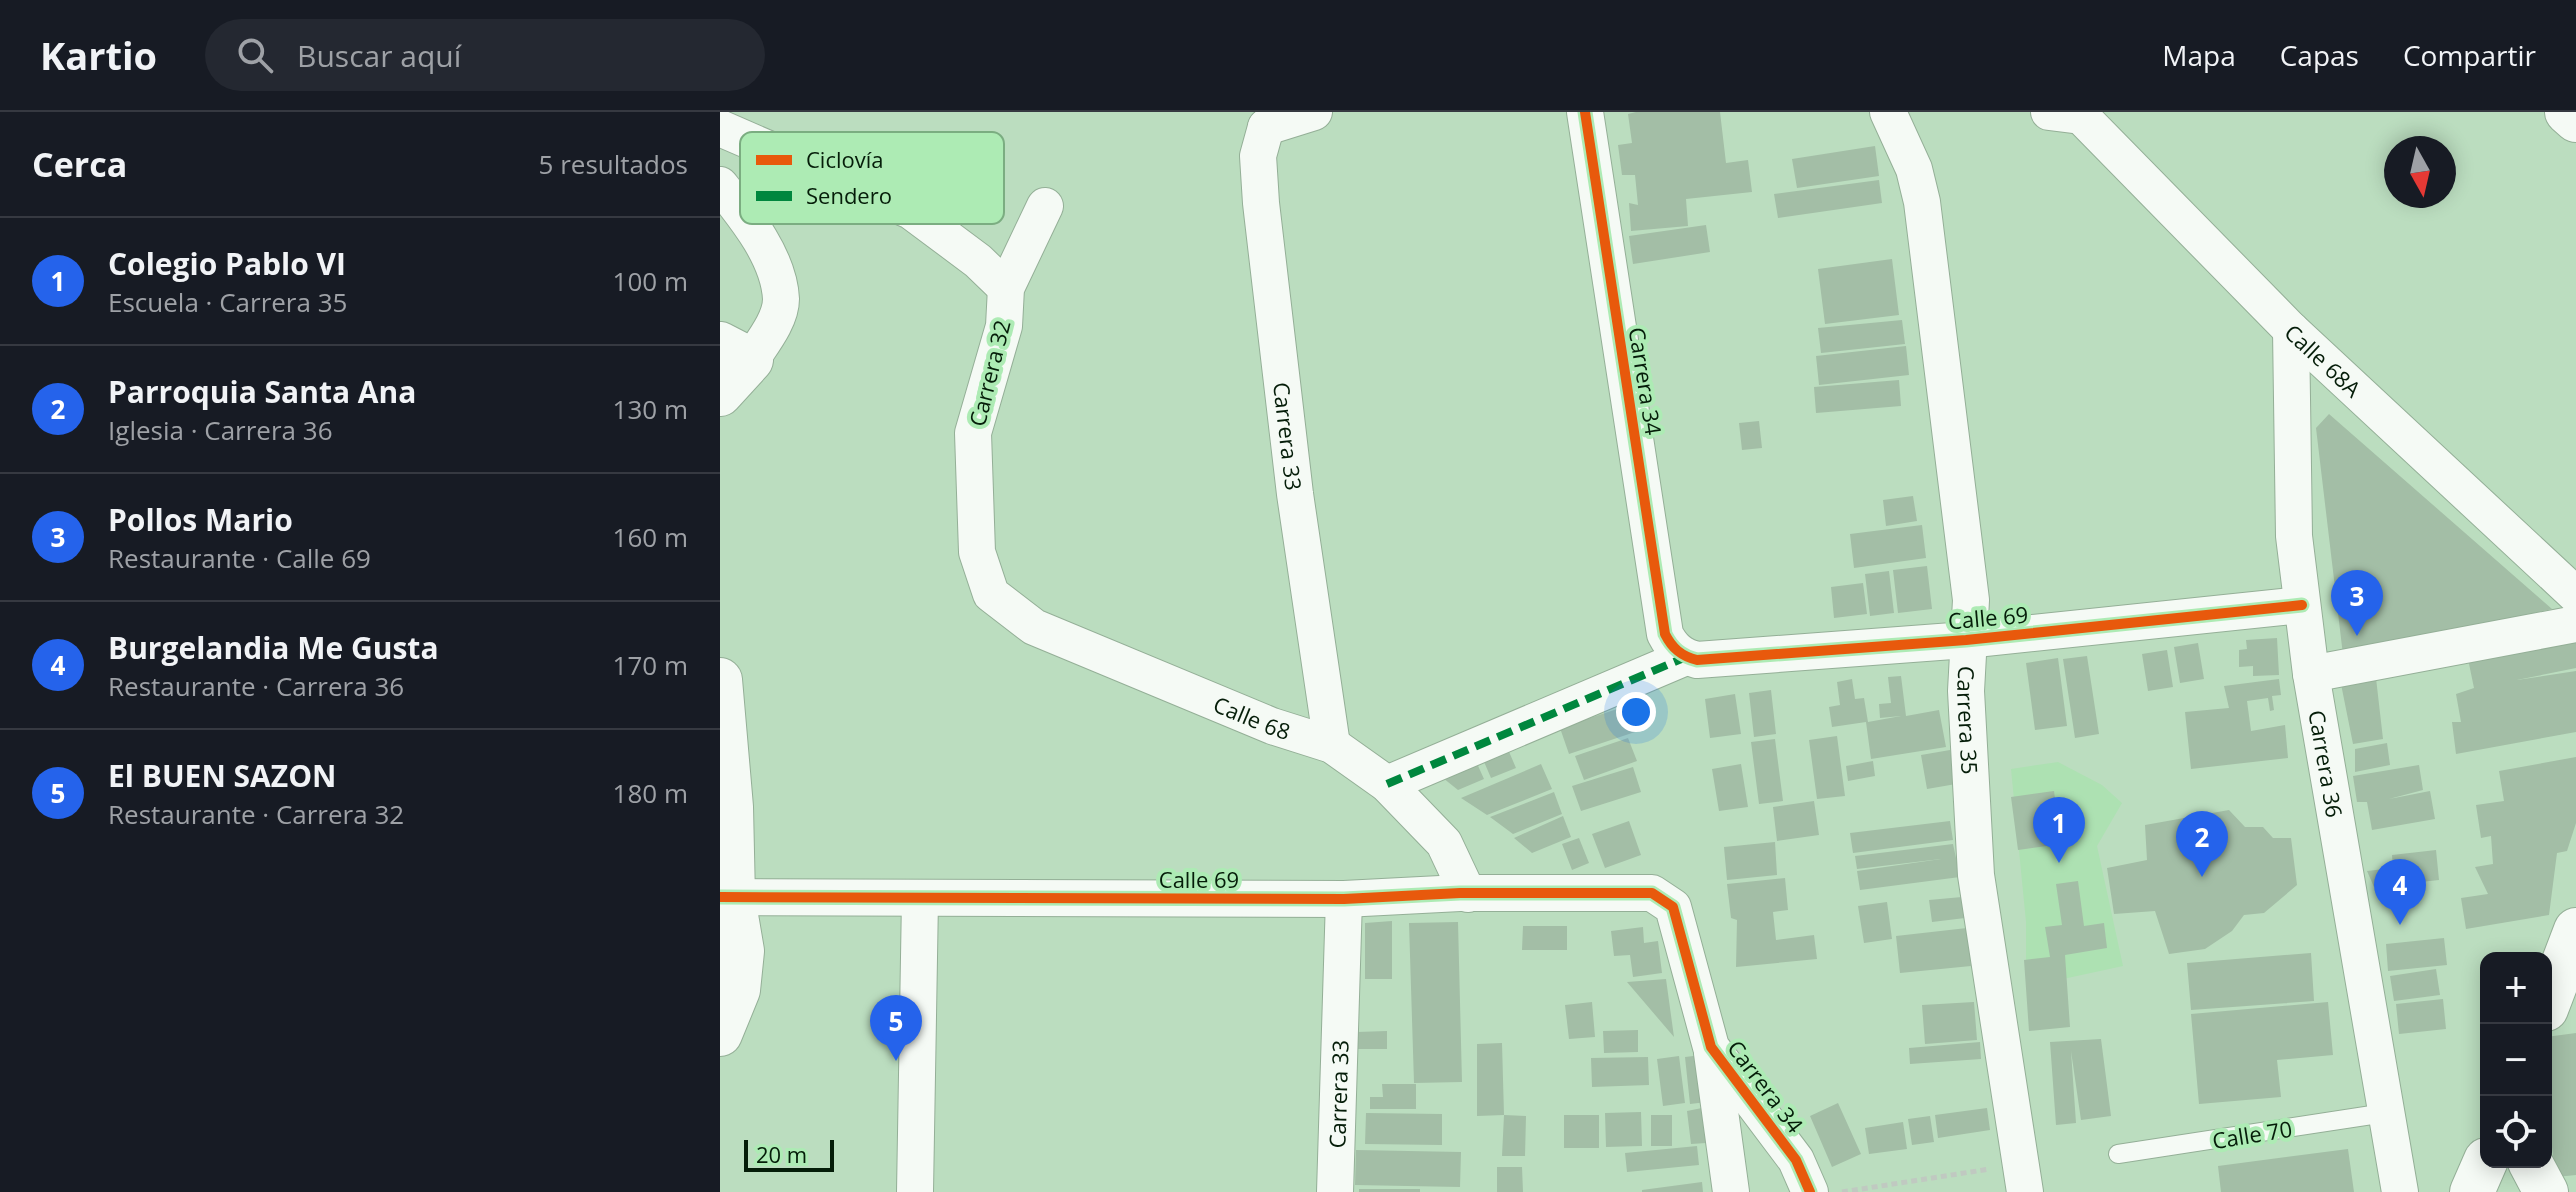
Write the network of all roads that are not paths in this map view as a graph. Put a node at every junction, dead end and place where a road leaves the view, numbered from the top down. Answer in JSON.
{"nodes":[{"id":1,"x":1314,"y":112,"type":"edge"},
{"id":2,"x":1585,"y":112,"type":"edge"},
{"id":3,"x":1888,"y":112,"type":"edge"},
{"id":4,"x":2567,"y":112,"type":"edge"},
{"id":5,"x":2075,"y":113,"type":"edge"},
{"id":6,"x":1254,"y":120,"type":"edge"},
{"id":7,"x":2576,"y":120,"type":"edge"},
{"id":8,"x":720,"y":128,"type":"edge"},
{"id":9,"x":740,"y":137,"type":"edge"},
{"id":10,"x":720,"y":185,"type":"edge"},
{"id":11,"x":1045,"y":206,"type":"dead end"},
{"id":12,"x":740,"y":209,"type":"edge"},
{"id":13,"x":749,"y":224,"type":"edge"},
{"id":14,"x":928,"y":224,"type":"edge"},
{"id":15,"x":1006,"y":288,"type":"junction"},
{"id":16,"x":2291,"y":330,"type":"junction"},
{"id":17,"x":736,"y":352,"type":"edge"},
{"id":18,"x":720,"y":394,"type":"edge"},
{"id":19,"x":991,"y":594,"type":"joint"},
{"id":20,"x":2576,"y":595,"type":"edge"},
{"id":21,"x":2302,"y":605,"type":"junction"},
{"id":22,"x":2576,"y":624,"type":"edge"},
{"id":23,"x":1966,"y":640,"type":"junction"},
{"id":24,"x":1682,"y":654,"type":"junction"},
{"id":25,"x":2311,"y":674,"type":"junction"},
{"id":26,"x":720,"y":680,"type":"edge"},
{"id":27,"x":1332,"y":745,"type":"junction"},
{"id":28,"x":1387,"y":784,"type":"junction"},
{"id":29,"x":1468,"y":894,"type":"junction"},
{"id":30,"x":726,"y":898,"type":"edge"},
{"id":31,"x":920,"y":899,"type":"junction"},
{"id":32,"x":1344,"y":899,"type":"junction"},
{"id":33,"x":1673,"y":907,"type":"joint"},
{"id":34,"x":2576,"y":930,"type":"edge"},
{"id":35,"x":2552,"y":993,"type":"edge"},
{"id":36,"x":720,"y":1034,"type":"edge"},
{"id":37,"x":1711,"y":1047,"type":"junction"},
{"id":38,"x":2385,"y":1113,"type":"junction"},
{"id":39,"x":2118,"y":1154,"type":"dead end"},
{"id":40,"x":2482,"y":1168,"type":"edge"},
{"id":41,"x":2533,"y":1168,"type":"edge"},
{"id":42,"x":2024,"y":1178,"type":"edge"},
{"id":43,"x":915,"y":1192,"type":"edge"},
{"id":44,"x":1335,"y":1192,"type":"edge"},
{"id":45,"x":1731,"y":1192,"type":"edge"},
{"id":46,"x":1810,"y":1192,"type":"edge"},
{"id":47,"x":2400,"y":1192,"type":"edge"},
{"id":48,"x":2472,"y":1192,"type":"edge"},
{"id":49,"x":2546,"y":1192,"type":"edge"}],
"edges":[{"from":1,"to":6,"type":"street"},
{"from":2,"to":24,"type":"street","name":"Carrera 34"},
{"from":3,"to":23,"type":"street","name":"Carrera 35"},
{"from":4,"to":7,"type":"street"},
{"from":5,"to":16,"type":"street","name":"Calle 68A"},
{"from":6,"to":27,"type":"street","name":"Carrera 33"},
{"from":8,"to":9,"type":"street"},
{"from":10,"to":12,"type":"street"},
{"from":11,"to":15,"type":"street","name":"Carrera 32"},
{"from":13,"to":17,"type":"street"},
{"from":14,"to":15,"type":"street"},
{"from":15,"to":19,"type":"street","name":"Carrera 32"},
{"from":16,"to":20,"type":"street","name":"Calle 68A"},
{"from":16,"to":21,"type":"street","name":"Carrera 36"},
{"from":17,"to":18,"type":"street"},
{"from":19,"to":27,"type":"street","name":"Calle 68"},
{"from":21,"to":23,"type":"street","name":"Calle 69"},
{"from":21,"to":25,"type":"street","name":"Carrera 36"},
{"from":22,"to":25,"type":"street"},
{"from":23,"to":24,"type":"street","name":"Calle 69"},
{"from":23,"to":42,"type":"street","name":"Carrera 35"},
{"from":24,"to":28,"type":"street"},
{"from":25,"to":38,"type":"street","name":"Carrera 36"},
{"from":26,"to":30,"type":"street"},
{"from":27,"to":28,"type":"street","name":"Calle 68"},
{"from":28,"to":29,"type":"street","name":"Calle 68"},
{"from":29,"to":32,"type":"street","name":"Calle 69"},
{"from":29,"to":33,"type":"street","name":"Calle 69"},
{"from":30,"to":31,"type":"street","name":"Calle 69"},
{"from":30,"to":36,"type":"street"},
{"from":31,"to":32,"type":"street","name":"Calle 69"},
{"from":31,"to":43,"type":"street"},
{"from":32,"to":44,"type":"street","name":"Carrera 33"},
{"from":33,"to":37,"type":"street","name":"Carrera 34"},
{"from":34,"to":35,"type":"street"},
{"from":37,"to":45,"type":"street"},
{"from":37,"to":46,"type":"street","name":"Carrera 34"},
{"from":38,"to":39,"type":"lane","name":"Calle 70"},
{"from":38,"to":47,"type":"street","name":"Carrera 36"},
{"from":40,"to":48,"type":"street"},
{"from":41,"to":49,"type":"street"}]}
